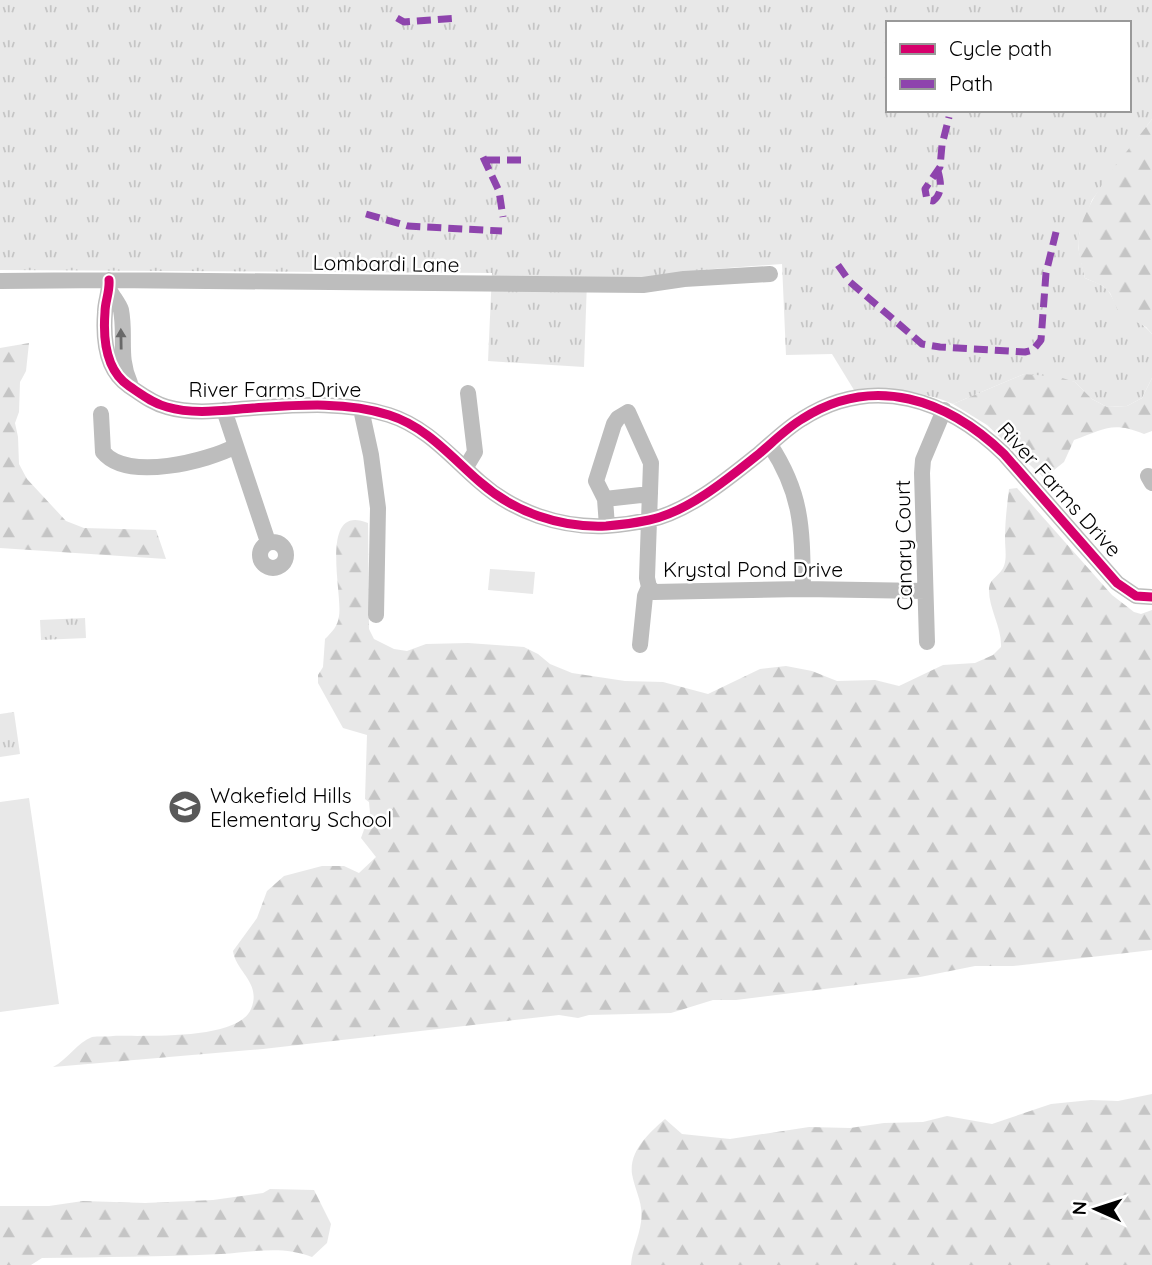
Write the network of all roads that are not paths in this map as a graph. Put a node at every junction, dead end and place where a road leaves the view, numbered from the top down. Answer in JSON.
{"nodes":[{"id":1,"x":770,"y":274,"type":"dead end"},
{"id":2,"x":0,"y":281,"type":"edge"},
{"id":3,"x":109,"y":285,"type":"junction"},
{"id":4,"x":468,"y":393,"type":"dead end"},
{"id":5,"x":361,"y":408,"type":"junction"},
{"id":6,"x":224,"y":410,"type":"junction"},
{"id":7,"x":944,"y":410,"type":"junction"},
{"id":8,"x":101,"y":414,"type":"dead end"},
{"id":9,"x":769,"y":445,"type":"junction"},
{"id":10,"x":236,"y":446,"type":"junction"},
{"id":11,"x":466,"y":467,"type":"junction"},
{"id":12,"x":650,"y":494,"type":"junction"},
{"id":13,"x":605,"y":499,"type":"junction"},
{"id":14,"x":649,"y":521,"type":"junction"},
{"id":15,"x":607,"y":526,"type":"junction"},
{"id":16,"x":268,"y":542,"type":"dead end"},
{"id":17,"x":649,"y":587,"type":"junction"},
{"id":18,"x":803,"y":589,"type":"junction"},
{"id":19,"x":925,"y":591,"type":"junction"},
{"id":20,"x":1152,"y":597,"type":"edge"},
{"id":21,"x":376,"y":615,"type":"dead end"},
{"id":22,"x":927,"y":642,"type":"dead end"},
{"id":23,"x":640,"y":645,"type":"dead end"}],
"edges":[{"from":1,"to":3,"type":"street","name":"Lombardi Lane"},
{"from":2,"to":3,"type":"street","name":"Lombardi Lane"},
{"from":3,"to":6,"type":"street","name":"River Farms Drive"},
{"from":4,"to":11,"type":"street"},
{"from":5,"to":6,"type":"street","name":"River Farms Drive"},
{"from":5,"to":11,"type":"street","name":"River Farms Drive"},
{"from":5,"to":21,"type":"street"},
{"from":6,"to":10,"type":"street"},
{"from":7,"to":9,"type":"street","name":"River Farms Drive"},
{"from":7,"to":19,"type":"street","name":"Canary Court"},
{"from":7,"to":20,"type":"street","name":"River Farms Drive"},
{"from":8,"to":10,"type":"street"},
{"from":9,"to":14,"type":"street","name":"River Farms Drive"},
{"from":9,"to":18,"type":"street"},
{"from":10,"to":16,"type":"street"},
{"from":11,"to":15,"type":"street","name":"River Farms Drive"},
{"from":12,"to":13,"type":"street"},
{"from":12,"to":13,"type":"street","name":"Krystal Pond Drive"},
{"from":12,"to":14,"type":"street","name":"Krystal Pond Drive"},
{"from":13,"to":15,"type":"street"},
{"from":14,"to":15,"type":"street","name":"River Farms Drive"},
{"from":14,"to":17,"type":"street","name":"Krystal Pond Drive"},
{"from":17,"to":18,"type":"street","name":"Krystal Pond Drive"},
{"from":17,"to":23,"type":"street"},
{"from":18,"to":19,"type":"street","name":"Krystal Pond Drive"},
{"from":19,"to":22,"type":"street","name":"Canary Court"}]}
